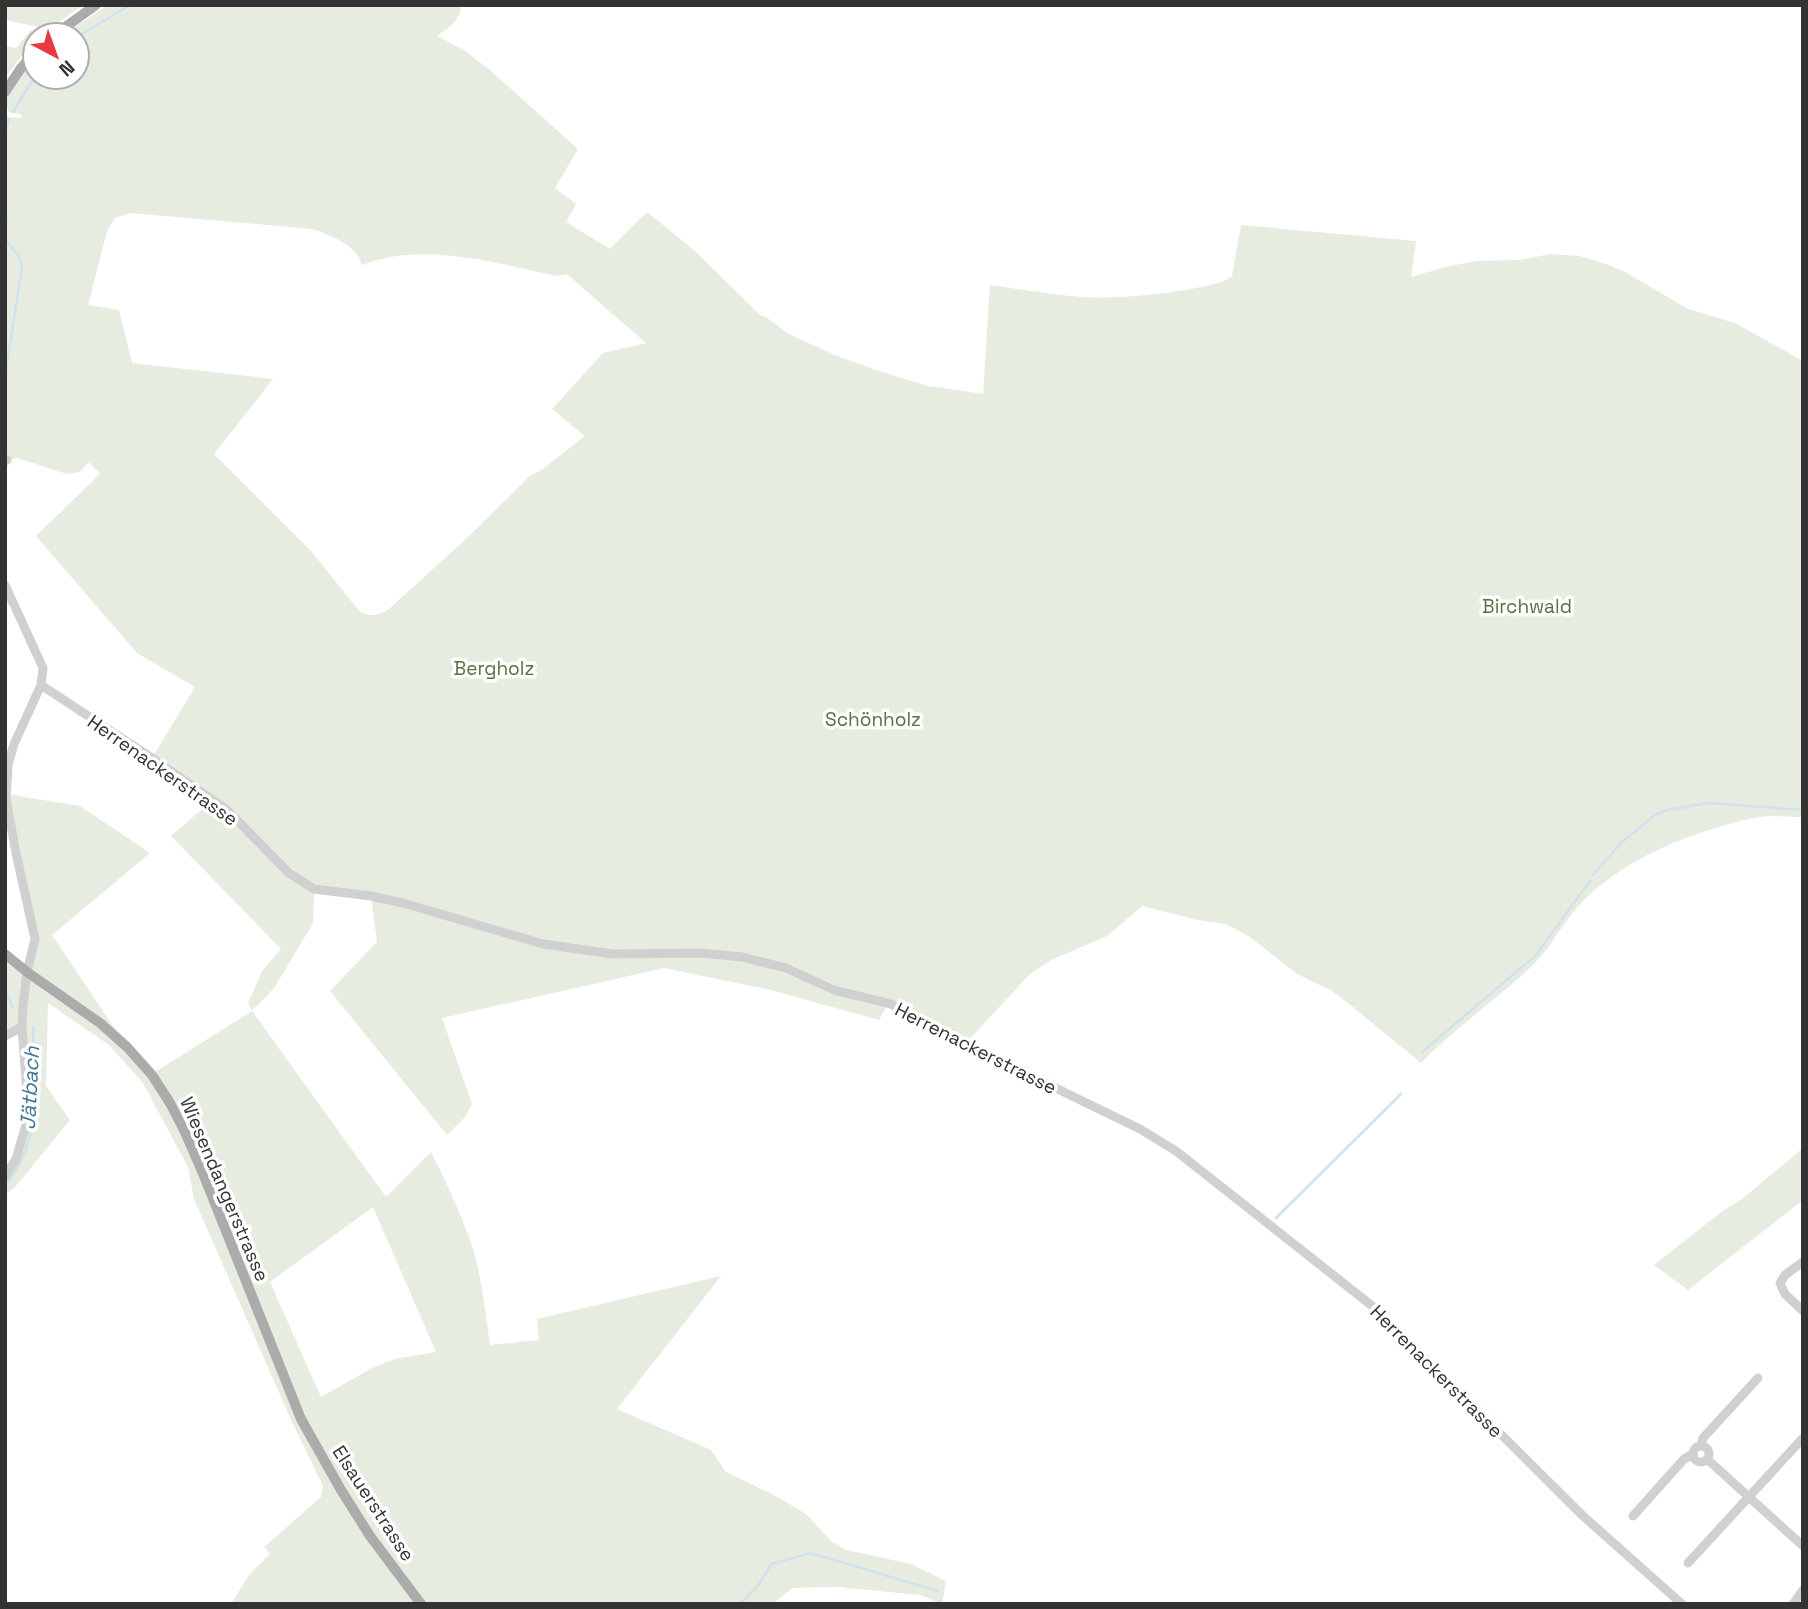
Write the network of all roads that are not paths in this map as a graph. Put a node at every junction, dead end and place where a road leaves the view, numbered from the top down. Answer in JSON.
{"nodes":[{"id":1,"x":96,"y":5,"type":"edge"},
{"id":2,"x":74,"y":21,"type":"edge"},
{"id":3,"x":21,"y":68,"type":"edge"},
{"id":4,"x":5,"y":92,"type":"edge"},
{"id":5,"x":5,"y":585,"type":"edge"},
{"id":6,"x":41,"y":685,"type":"junction"},
{"id":7,"x":5,"y":954,"type":"edge"},
{"id":8,"x":27,"y":972,"type":"junction"},
{"id":9,"x":23,"y":1027,"type":"junction"},
{"id":10,"x":5,"y":1036,"type":"edge"},
{"id":11,"x":5,"y":1176,"type":"edge"},
{"id":12,"x":1803,"y":1262,"type":"edge"},
{"id":13,"x":1803,"y":1311,"type":"edge"},
{"id":14,"x":1758,"y":1378,"type":"dead end"},
{"id":15,"x":301,"y":1419,"type":"joint"},
{"id":16,"x":1803,"y":1438,"type":"edge"},
{"id":17,"x":1701,"y":1446,"type":"junction"},
{"id":18,"x":1693,"y":1454,"type":"junction"},
{"id":19,"x":1707,"y":1459,"type":"junction"},
{"id":20,"x":1748,"y":1497,"type":"junction"},
{"id":21,"x":1633,"y":1516,"type":"dead end"},
{"id":22,"x":1803,"y":1546,"type":"edge"},
{"id":23,"x":1688,"y":1563,"type":"dead end"},
{"id":24,"x":1803,"y":1590,"type":"edge"},
{"id":25,"x":421,"y":1604,"type":"edge"},
{"id":26,"x":1682,"y":1604,"type":"edge"},
{"id":27,"x":1793,"y":1604,"type":"edge"}],
"edges":[{"from":1,"to":2,"type":"main road"},
{"from":3,"to":4,"type":"main road"},
{"from":5,"to":6,"type":"street"},
{"from":6,"to":8,"type":"street"},
{"from":6,"to":26,"type":"street","name":"Herrenackerstrasse"},
{"from":7,"to":8,"type":"main road","name":"Wiesendangerstrasse"},
{"from":8,"to":9,"type":"street"},
{"from":8,"to":15,"type":"main road","name":"Wiesendangerstrasse"},
{"from":9,"to":10,"type":"street"},
{"from":9,"to":11,"type":"street"},
{"from":12,"to":13,"type":"street"},
{"from":14,"to":17,"type":"street"},
{"from":15,"to":25,"type":"main road","name":"Elsauerstrasse"},
{"from":16,"to":20,"type":"street"},
{"from":17,"to":18,"type":"street"},
{"from":17,"to":19,"type":"street"},
{"from":18,"to":19,"type":"street"},
{"from":18,"to":21,"type":"street"},
{"from":19,"to":20,"type":"street"},
{"from":20,"to":22,"type":"street"},
{"from":20,"to":23,"type":"street"},
{"from":24,"to":27,"type":"street"}]}
